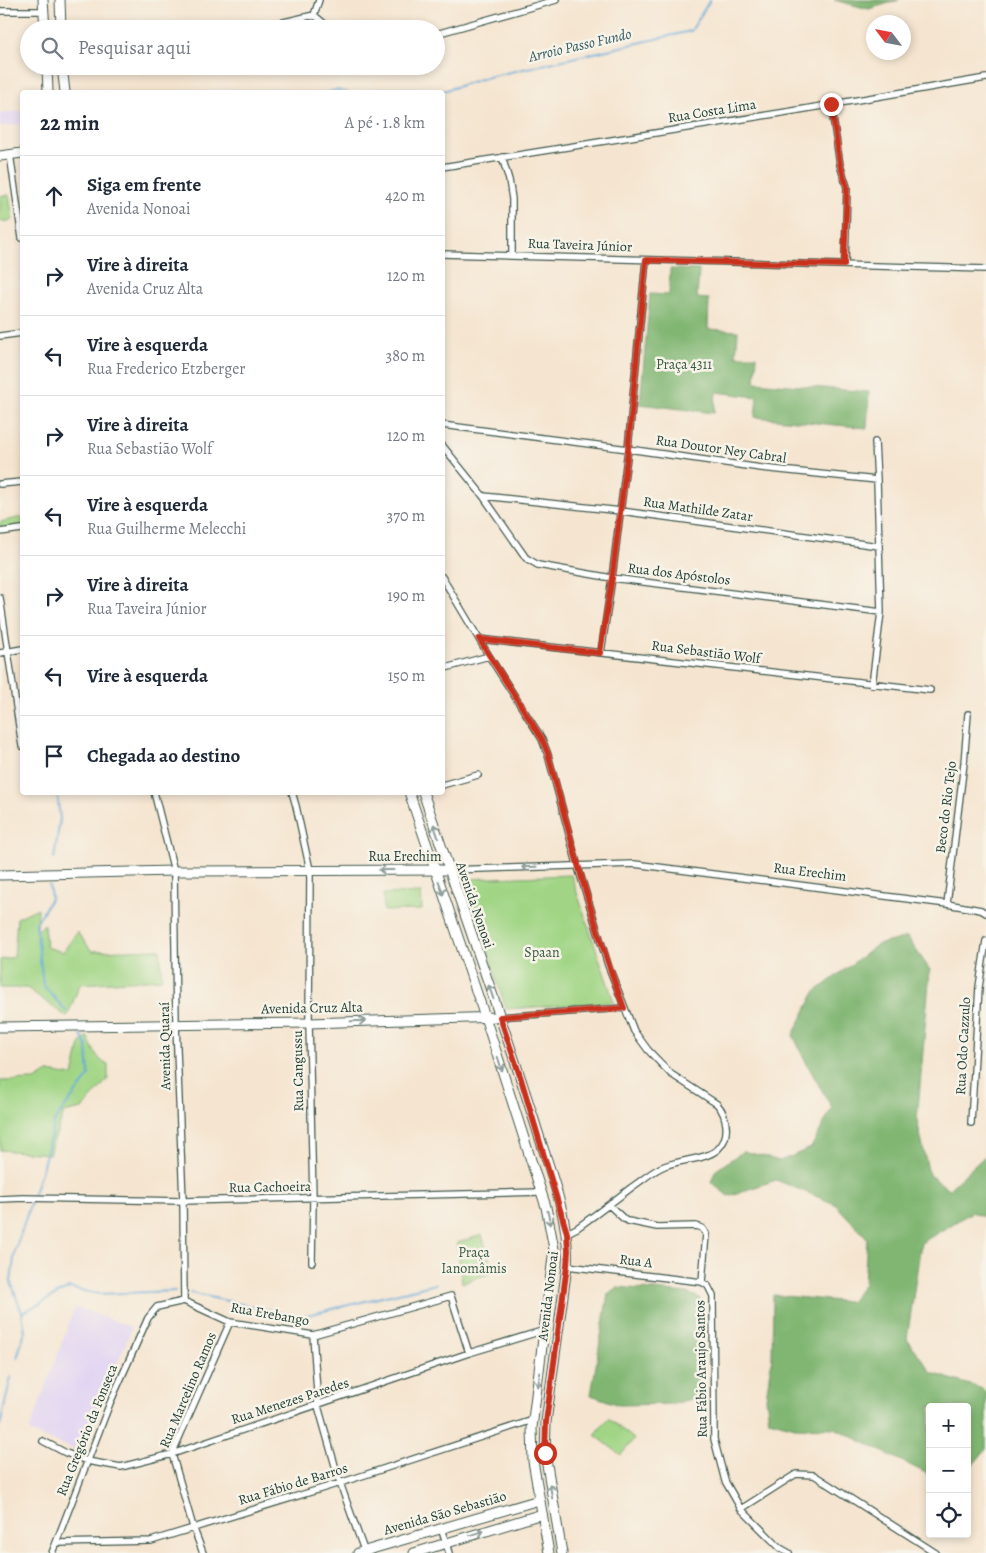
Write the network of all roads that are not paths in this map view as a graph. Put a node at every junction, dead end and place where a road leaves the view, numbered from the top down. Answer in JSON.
{"nodes":[{"id":1,"x":43,"y":0,"type":"edge"},
{"id":2,"x":60,"y":0,"type":"edge"},
{"id":3,"x":319,"y":0,"type":"edge"},
{"id":4,"x":556,"y":0,"type":"edge"},
{"id":5,"x":0,"y":11,"type":"edge"},
{"id":6,"x":44,"y":11,"type":"junction"},
{"id":7,"x":314,"y":16,"type":"junction"},
{"id":8,"x":44,"y":20,"type":"edge"},
{"id":9,"x":61,"y":20,"type":"edge"},
{"id":10,"x":296,"y":20,"type":"edge"},
{"id":11,"x":319,"y":20,"type":"edge"},
{"id":12,"x":445,"y":31,"type":"edge"},
{"id":13,"x":47,"y":75,"type":"edge"},
{"id":14,"x":63,"y":75,"type":"edge"},
{"id":15,"x":986,"y":78,"type":"edge"},
{"id":16,"x":48,"y":90,"type":"edge"},
{"id":17,"x":66,"y":90,"type":"edge"},
{"id":18,"x":831,"y":104,"type":"junction"},
{"id":19,"x":20,"y":153,"type":"edge"},
{"id":20,"x":10,"y":154,"type":"junction"},
{"id":21,"x":0,"y":156,"type":"edge"},
{"id":22,"x":502,"y":157,"type":"junction"},
{"id":23,"x":445,"y":166,"type":"edge"},
{"id":24,"x":20,"y":224,"type":"edge"},
{"id":25,"x":445,"y":254,"type":"edge"},
{"id":26,"x":512,"y":255,"type":"junction"},
{"id":27,"x":646,"y":260,"type":"junction"},
{"id":28,"x":844,"y":265,"type":"junction"},
{"id":29,"x":986,"y":269,"type":"edge"},
{"id":30,"x":20,"y":333,"type":"edge"},
{"id":31,"x":0,"y":336,"type":"edge"},
{"id":32,"x":445,"y":425,"type":"edge"},
{"id":33,"x":875,"y":442,"type":"dead end"},
{"id":34,"x":628,"y":449,"type":"junction"},
{"id":35,"x":445,"y":450,"type":"edge"},
{"id":36,"x":877,"y":480,"type":"junction"},
{"id":37,"x":20,"y":482,"type":"edge"},
{"id":38,"x":0,"y":484,"type":"edge"},
{"id":39,"x":484,"y":496,"type":"junction"},
{"id":40,"x":621,"y":511,"type":"junction"},
{"id":41,"x":20,"y":529,"type":"edge"},
{"id":42,"x":0,"y":532,"type":"edge"},
{"id":43,"x":879,"y":546,"type":"junction"},
{"id":44,"x":612,"y":578,"type":"junction"},
{"id":45,"x":445,"y":583,"type":"edge"},
{"id":46,"x":0,"y":598,"type":"edge"},
{"id":47,"x":880,"y":612,"type":"junction"},
{"id":48,"x":479,"y":639,"type":"junction"},
{"id":49,"x":20,"y":650,"type":"edge"},
{"id":50,"x":9,"y":652,"type":"junction"},
{"id":51,"x":0,"y":653,"type":"edge"},
{"id":52,"x":600,"y":653,"type":"junction"},
{"id":53,"x":489,"y":656,"type":"junction"},
{"id":54,"x":445,"y":668,"type":"edge"},
{"id":55,"x":872,"y":684,"type":"junction"},
{"id":56,"x":930,"y":690,"type":"dead end"},
{"id":57,"x":968,"y":714,"type":"dead end"},
{"id":58,"x":20,"y":732,"type":"edge"},
{"id":59,"x":478,"y":775,"type":"dead end"},
{"id":60,"x":445,"y":784,"type":"edge"},
{"id":61,"x":155,"y":795,"type":"edge"},
{"id":62,"x":293,"y":795,"type":"edge"},
{"id":63,"x":410,"y":795,"type":"edge"},
{"id":64,"x":424,"y":795,"type":"edge"},
{"id":65,"x":577,"y":864,"type":"junction"},
{"id":66,"x":310,"y":870,"type":"junction"},
{"id":67,"x":435,"y":870,"type":"junction"},
{"id":68,"x":449,"y":870,"type":"junction"},
{"id":69,"x":174,"y":871,"type":"junction"},
{"id":70,"x":0,"y":874,"type":"edge"},
{"id":71,"x":947,"y":904,"type":"junction"},
{"id":72,"x":986,"y":913,"type":"edge"},
{"id":73,"x":986,"y":941,"type":"edge"},
{"id":74,"x":624,"y":1008,"type":"junction"},
{"id":75,"x":485,"y":1017,"type":"junction"},
{"id":76,"x":500,"y":1017,"type":"junction"},
{"id":77,"x":309,"y":1023,"type":"junction"},
{"id":78,"x":176,"y":1024,"type":"junction"},
{"id":79,"x":0,"y":1026,"type":"edge"},
{"id":80,"x":971,"y":1123,"type":"dead end"},
{"id":81,"x":541,"y":1192,"type":"junction"},
{"id":82,"x":0,"y":1199,"type":"edge"},
{"id":83,"x":313,"y":1199,"type":"junction"},
{"id":84,"x":183,"y":1201,"type":"junction"},
{"id":85,"x":608,"y":1205,"type":"junction"},
{"id":86,"x":567,"y":1233,"type":"junction"},
{"id":87,"x":312,"y":1262,"type":"dead end"},
{"id":88,"x":567,"y":1266,"type":"junction"},
{"id":89,"x":702,"y":1282,"type":"junction"},
{"id":90,"x":184,"y":1302,"type":"junction"},
{"id":91,"x":230,"y":1322,"type":"junction"},
{"id":92,"x":545,"y":1330,"type":"junction"},
{"id":93,"x":313,"y":1335,"type":"junction"},
{"id":94,"x":469,"y":1354,"type":"junction"},
{"id":95,"x":318,"y":1406,"type":"junction"},
{"id":96,"x":533,"y":1420,"type":"junction"},
{"id":97,"x":43,"y":1441,"type":"dead end"},
{"id":98,"x":172,"y":1454,"type":"junction"},
{"id":99,"x":87,"y":1461,"type":"junction"},
{"id":100,"x":340,"y":1482,"type":"junction"},
{"id":101,"x":539,"y":1500,"type":"junction"},
{"id":102,"x":741,"y":1509,"type":"junction"},
{"id":103,"x":542,"y":1514,"type":"junction"},
{"id":104,"x":193,"y":1528,"type":"junction"},
{"id":105,"x":441,"y":1528,"type":"junction"},
{"id":106,"x":559,"y":1539,"type":"junction"},
{"id":107,"x":446,"y":1542,"type":"junction"},
{"id":108,"x":56,"y":1543,"type":"junction"},
{"id":109,"x":362,"y":1552,"type":"edge"},
{"id":110,"x":52,"y":1553,"type":"edge"},
{"id":111,"x":202,"y":1553,"type":"edge"},
{"id":112,"x":414,"y":1553,"type":"edge"},
{"id":113,"x":449,"y":1553,"type":"edge"},
{"id":114,"x":549,"y":1553,"type":"edge"},
{"id":115,"x":562,"y":1553,"type":"edge"},
{"id":116,"x":789,"y":1553,"type":"edge"},
{"id":117,"x":936,"y":1553,"type":"edge"}],
"edges":[{"from":1,"to":6,"type":"main road"},
{"from":2,"to":9,"type":"main road"},
{"from":3,"to":7,"type":"street"},
{"from":4,"to":12,"type":"street"},
{"from":5,"to":6,"type":"street"},
{"from":6,"to":8,"type":"main road"},
{"from":7,"to":10,"type":"street"},
{"from":7,"to":11,"type":"street"},
{"from":13,"to":16,"type":"main road"},
{"from":14,"to":17,"type":"main road"},
{"from":15,"to":18,"type":"street","name":"Rua Costa Lima"},
{"from":18,"to":22,"type":"street","name":"Rua Costa Lima"},
{"from":18,"to":28,"type":"street"},
{"from":19,"to":20,"type":"main road"},
{"from":20,"to":21,"type":"main road"},
{"from":20,"to":24,"type":"street"},
{"from":22,"to":23,"type":"street","name":"Rua Costa Lima"},
{"from":22,"to":26,"type":"street"},
{"from":25,"to":26,"type":"street","name":"Rua Taveira Júnior"},
{"from":26,"to":27,"type":"street","name":"Rua Taveira Júnior"},
{"from":27,"to":28,"type":"street","name":"Rua Taveira Júnior"},
{"from":27,"to":34,"type":"street"},
{"from":28,"to":29,"type":"street","name":"Rua Taveira Júnior"},
{"from":30,"to":31,"type":"street"},
{"from":32,"to":34,"type":"street","name":"Rua Doutor Ney Cabral"},
{"from":33,"to":36,"type":"street"},
{"from":34,"to":36,"type":"street","name":"Rua Doutor Ney Cabral"},
{"from":34,"to":40,"type":"street"},
{"from":35,"to":39,"type":"street","name":"Rua dos Apóstolos"},
{"from":36,"to":43,"type":"street"},
{"from":37,"to":38,"type":"street"},
{"from":39,"to":40,"type":"street","name":"Rua Mathilde Zatar"},
{"from":39,"to":44,"type":"street","name":"Rua dos Apóstolos"},
{"from":40,"to":43,"type":"street","name":"Rua Mathilde Zatar"},
{"from":40,"to":44,"type":"street"},
{"from":41,"to":42,"type":"street"},
{"from":43,"to":47,"type":"street"},
{"from":44,"to":47,"type":"street","name":"Rua dos Apóstolos"},
{"from":44,"to":52,"type":"street"},
{"from":45,"to":48,"type":"street"},
{"from":46,"to":50,"type":"street"},
{"from":47,"to":55,"type":"street"},
{"from":48,"to":52,"type":"street","name":"Rua Sebastião Wolf"},
{"from":48,"to":53,"type":"street"},
{"from":49,"to":50,"type":"street"},
{"from":50,"to":51,"type":"street"},
{"from":50,"to":58,"type":"street"},
{"from":52,"to":55,"type":"street","name":"Rua Sebastião Wolf"},
{"from":53,"to":54,"type":"street"},
{"from":53,"to":65,"type":"street"},
{"from":55,"to":56,"type":"street","name":"Rua Sebastião Wolf"},
{"from":57,"to":71,"type":"street","name":"Beco do Rio Tejo"},
{"from":59,"to":60,"type":"street"},
{"from":61,"to":69,"type":"street","name":"Avenida Quaraí"},
{"from":62,"to":66,"type":"street","name":"Rua Cangussu"},
{"from":63,"to":67,"type":"main road","name":"Avenida Nonoai"},
{"from":68,"to":64,"type":"main road","name":"Avenida Nonoai","one_way":true},
{"from":65,"to":68,"type":"street","name":"Rua Erechim","one_way":true},
{"from":65,"to":71,"type":"street","name":"Rua Erechim"},
{"from":65,"to":74,"type":"street"},
{"from":67,"to":66,"type":"main road","name":"Rua Erechim","one_way":true},
{"from":66,"to":69,"type":"main road","name":"Rua Erechim"},
{"from":66,"to":77,"type":"street","name":"Rua Cangussu"},
{"from":67,"to":68,"type":"main road","name":"Rua Erechim"},
{"from":67,"to":75,"type":"main road","name":"Avenida Nonoai","one_way":true},
{"from":76,"to":68,"type":"main road","name":"Avenida Nonoai","one_way":true},
{"from":69,"to":70,"type":"main road","name":"Rua Erechim"},
{"from":69,"to":78,"type":"street","name":"Avenida Quaraí"},
{"from":71,"to":72,"type":"street","name":"Rua Erechim"},
{"from":73,"to":80,"type":"street","name":"Rua Odo Cazzulo"},
{"from":74,"to":76,"type":"street","name":"Avenida Cruz Alta"},
{"from":74,"to":85,"type":"street"},
{"from":75,"to":76,"type":"main road","name":"Avenida Cruz Alta"},
{"from":77,"to":75,"type":"main road","name":"Avenida Cruz Alta","one_way":true},
{"from":75,"to":81,"type":"main road","name":"Avenida Nonoai","one_way":true},
{"from":76,"to":86,"type":"main road","name":"Avenida Nonoai"},
{"from":77,"to":78,"type":"main road","name":"Avenida Cruz Alta"},
{"from":77,"to":83,"type":"street","name":"Rua Cangussu"},
{"from":78,"to":79,"type":"main road","name":"Avenida Cruz Alta"},
{"from":78,"to":84,"type":"street","name":"Avenida Quaraí"},
{"from":81,"to":83,"type":"street","name":"Rua Cachoeira"},
{"from":81,"to":92,"type":"main road","name":"Avenida Nonoai","one_way":true},
{"from":82,"to":84,"type":"street","name":"Rua Cachoeira"},
{"from":83,"to":84,"type":"street","name":"Rua Cachoeira"},
{"from":83,"to":87,"type":"street","name":"Rua Cangussu"},
{"from":84,"to":90,"type":"street","name":"Avenida Quaraí"},
{"from":85,"to":86,"type":"street"},
{"from":85,"to":89,"type":"street"},
{"from":86,"to":88,"type":"main road","name":"Avenida Nonoai"},
{"from":88,"to":89,"type":"street","name":"Rua A"},
{"from":106,"to":88,"type":"main road","name":"Avenida Nonoai","one_way":true},
{"from":89,"to":102,"type":"street","name":"Rua Fábio Araujo Santos"},
{"from":90,"to":91,"type":"street","name":"Rua Erebango"},
{"from":90,"to":99,"type":"street","name":"Rua Gregório da Fonseca"},
{"from":91,"to":93,"type":"street","name":"Rua Erebango"},
{"from":91,"to":98,"type":"street","name":"Rua Marcelino Ramos"},
{"from":92,"to":94,"type":"street","name":"Rua Menezes Paredes"},
{"from":92,"to":96,"type":"main road","name":"Avenida Nonoai","one_way":true},
{"from":93,"to":94,"type":"street","name":"Rua Erebango"},
{"from":93,"to":95,"type":"street"},
{"from":94,"to":95,"type":"street","name":"Rua Menezes Paredes"},
{"from":95,"to":98,"type":"street","name":"Rua Menezes Paredes"},
{"from":95,"to":100,"type":"street"},
{"from":96,"to":100,"type":"street","name":"Rua Fábio de Barros"},
{"from":96,"to":101,"type":"main road","name":"Avenida Nonoai"},
{"from":97,"to":99,"type":"street","name":"Rua Menezes Paredes"},
{"from":98,"to":99,"type":"street","name":"Rua Menezes Paredes"},
{"from":98,"to":104,"type":"street","name":"Rua Marcelino Ramos"},
{"from":99,"to":108,"type":"street","name":"Rua Gregório da Fonseca"},
{"from":100,"to":104,"type":"street","name":"Rua Fábio de Barros"},
{"from":100,"to":109,"type":"street"},
{"from":101,"to":103,"type":"main road","name":"Avenida Nonoai"},
{"from":101,"to":105,"type":"main road","name":"Avenida São Sebastião"},
{"from":101,"to":106,"type":"main road"},
{"from":102,"to":116,"type":"street","name":"Rua Fábio Araujo Santos"},
{"from":102,"to":117,"type":"street"},
{"from":107,"to":103,"type":"main road","name":"Avenida São Sebastião","one_way":true},
{"from":103,"to":114,"type":"main road","name":"Avenida Nonoai"},
{"from":104,"to":108,"type":"street","name":"Rua Fábio de Barros"},
{"from":104,"to":111,"type":"street","name":"Rua Marcelino Ramos"},
{"from":105,"to":107,"type":"street"},
{"from":105,"to":109,"type":"main road","name":"Avenida São Sebastião"},
{"from":106,"to":115,"type":"main road","name":"Avenida Nonoai"},
{"from":107,"to":112,"type":"main road","name":"Avenida São Sebastião"},
{"from":107,"to":113,"type":"street"},
{"from":108,"to":110,"type":"street","name":"Rua Gregório da Fonseca"}]}
